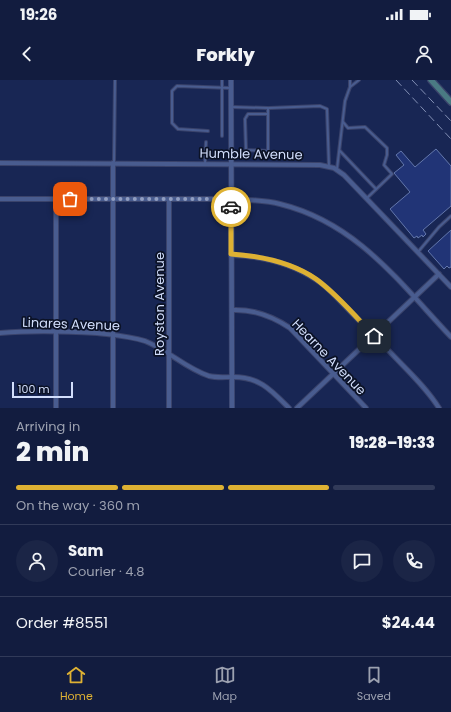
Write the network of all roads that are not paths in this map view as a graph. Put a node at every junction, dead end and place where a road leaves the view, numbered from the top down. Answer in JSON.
{"nodes":[{"id":1,"x":115,"y":80,"type":"edge"},
{"id":2,"x":222,"y":80,"type":"edge"},
{"id":3,"x":231,"y":80,"type":"edge"},
{"id":4,"x":350,"y":80,"type":"edge"},
{"id":5,"x":359,"y":80,"type":"edge"},
{"id":6,"x":431,"y":80,"type":"edge"},
{"id":7,"x":222,"y":87,"type":"junction"},
{"id":8,"x":350,"y":87,"type":"junction"},
{"id":9,"x":231,"y":88,"type":"junction"},
{"id":10,"x":451,"y":102,"type":"edge"},
{"id":11,"x":231,"y":107,"type":"junction"},
{"id":12,"x":268,"y":108,"type":"junction"},
{"id":13,"x":268,"y":114,"type":"junction"},
{"id":14,"x":343,"y":122,"type":"junction"},
{"id":15,"x":208,"y":131,"type":"dead end"},
{"id":16,"x":222,"y":136,"type":"dead end"},
{"id":17,"x":206,"y":142,"type":"dead end"},
{"id":18,"x":340,"y":151,"type":"junction"},
{"id":19,"x":0,"y":163,"type":"edge"},
{"id":20,"x":114,"y":163,"type":"junction"},
{"id":21,"x":205,"y":164,"type":"junction"},
{"id":22,"x":231,"y":164,"type":"junction"},
{"id":23,"x":329,"y":166,"type":"junction"},
{"id":24,"x":337,"y":170,"type":"junction"},
{"id":25,"x":376,"y":190,"type":"junction"},
{"id":26,"x":0,"y":199,"type":"edge"},
{"id":27,"x":56,"y":199,"type":"junction"},
{"id":28,"x":113,"y":199,"type":"junction"},
{"id":29,"x":231,"y":199,"type":"junction"},
{"id":30,"x":366,"y":199,"type":"junction"},
{"id":31,"x":169,"y":200,"type":"junction"},
{"id":32,"x":451,"y":216,"type":"edge"},
{"id":33,"x":418,"y":252,"type":"junction"},
{"id":34,"x":231,"y":254,"type":"junction"},
{"id":35,"x":439,"y":274,"type":"junction"},
{"id":36,"x":451,"y":287,"type":"edge"},
{"id":37,"x":414,"y":298,"type":"junction"},
{"id":38,"x":232,"y":310,"type":"junction"},
{"id":39,"x":56,"y":331,"type":"junction"},
{"id":40,"x":0,"y":333,"type":"edge"},
{"id":41,"x":113,"y":334,"type":"junction"},
{"id":42,"x":374,"y":336,"type":"junction"},
{"id":43,"x":451,"y":337,"type":"edge"},
{"id":44,"x":169,"y":354,"type":"junction"},
{"id":45,"x":333,"y":374,"type":"junction"},
{"id":46,"x":232,"y":377,"type":"junction"},
{"id":47,"x":56,"y":408,"type":"edge"},
{"id":48,"x":113,"y":408,"type":"edge"},
{"id":49,"x":169,"y":408,"type":"edge"},
{"id":50,"x":232,"y":408,"type":"edge"},
{"id":51,"x":289,"y":408,"type":"edge"},
{"id":52,"x":298,"y":408,"type":"edge"},
{"id":53,"x":366,"y":408,"type":"edge"},
{"id":54,"x":439,"y":408,"type":"edge"}],
"edges":[{"from":1,"to":20,"type":"lane"},
{"from":2,"to":7,"type":"lane"},
{"from":3,"to":9,"type":"street"},
{"from":4,"to":8,"type":"lane"},
{"from":5,"to":8,"type":"lane"},
{"from":6,"to":10,"type":"main road"},
{"from":7,"to":9,"type":"lane"},
{"from":7,"to":15,"type":"lane"},
{"from":7,"to":16,"type":"lane"},
{"from":8,"to":14,"type":"lane"},
{"from":9,"to":11,"type":"street"},
{"from":11,"to":12,"type":"lane"},
{"from":11,"to":22,"type":"street"},
{"from":12,"to":13,"type":"lane"},
{"from":12,"to":23,"type":"lane"},
{"from":13,"to":13,"type":"lane"},
{"from":14,"to":18,"type":"lane"},
{"from":14,"to":25,"type":"lane"},
{"from":17,"to":21,"type":"lane"},
{"from":18,"to":24,"type":"lane"},
{"from":18,"to":25,"type":"lane"},
{"from":19,"to":20,"type":"street","name":"Humble Avenue"},
{"from":20,"to":21,"type":"street","name":"Humble Avenue"},
{"from":20,"to":28,"type":"street"},
{"from":21,"to":22,"type":"street","name":"Humble Avenue"},
{"from":22,"to":23,"type":"street","name":"Humble Avenue"},
{"from":22,"to":29,"type":"street"},
{"from":23,"to":24,"type":"street","name":"Humble Avenue"},
{"from":24,"to":30,"type":"street","name":"Humble Avenue"},
{"from":25,"to":30,"type":"lane"},
{"from":26,"to":27,"type":"street"},
{"from":27,"to":28,"type":"street"},
{"from":27,"to":39,"type":"street"},
{"from":28,"to":31,"type":"street"},
{"from":28,"to":41,"type":"street"},
{"from":29,"to":31,"type":"street"},
{"from":29,"to":34,"type":"street"},
{"from":29,"to":37,"type":"street"},
{"from":30,"to":33,"type":"street","name":"Humble Avenue"},
{"from":31,"to":44,"type":"street","name":"Royston Avenue"},
{"from":32,"to":33,"type":"lane"},
{"from":33,"to":35,"type":"street","name":"Humble Avenue"},
{"from":34,"to":38,"type":"street"},
{"from":34,"to":42,"type":"street"},
{"from":35,"to":36,"type":"street","name":"Humble Avenue"},
{"from":35,"to":37,"type":"street"},
{"from":37,"to":42,"type":"street"},
{"from":37,"to":43,"type":"street"},
{"from":38,"to":45,"type":"street","name":"Hearne Avenue"},
{"from":38,"to":46,"type":"street"},
{"from":39,"to":40,"type":"street","name":"Linares Avenue"},
{"from":39,"to":41,"type":"street","name":"Linares Avenue"},
{"from":39,"to":47,"type":"street"},
{"from":41,"to":44,"type":"street","name":"Linares Avenue"},
{"from":41,"to":48,"type":"street"},
{"from":42,"to":45,"type":"street"},
{"from":42,"to":54,"type":"street"},
{"from":44,"to":46,"type":"street","name":"Linares Avenue"},
{"from":44,"to":49,"type":"street","name":"Royston Avenue"},
{"from":45,"to":52,"type":"street"},
{"from":45,"to":53,"type":"street","name":"Hearne Avenue"},
{"from":46,"to":50,"type":"street"},
{"from":46,"to":51,"type":"street","name":"Linares Avenue"}]}
